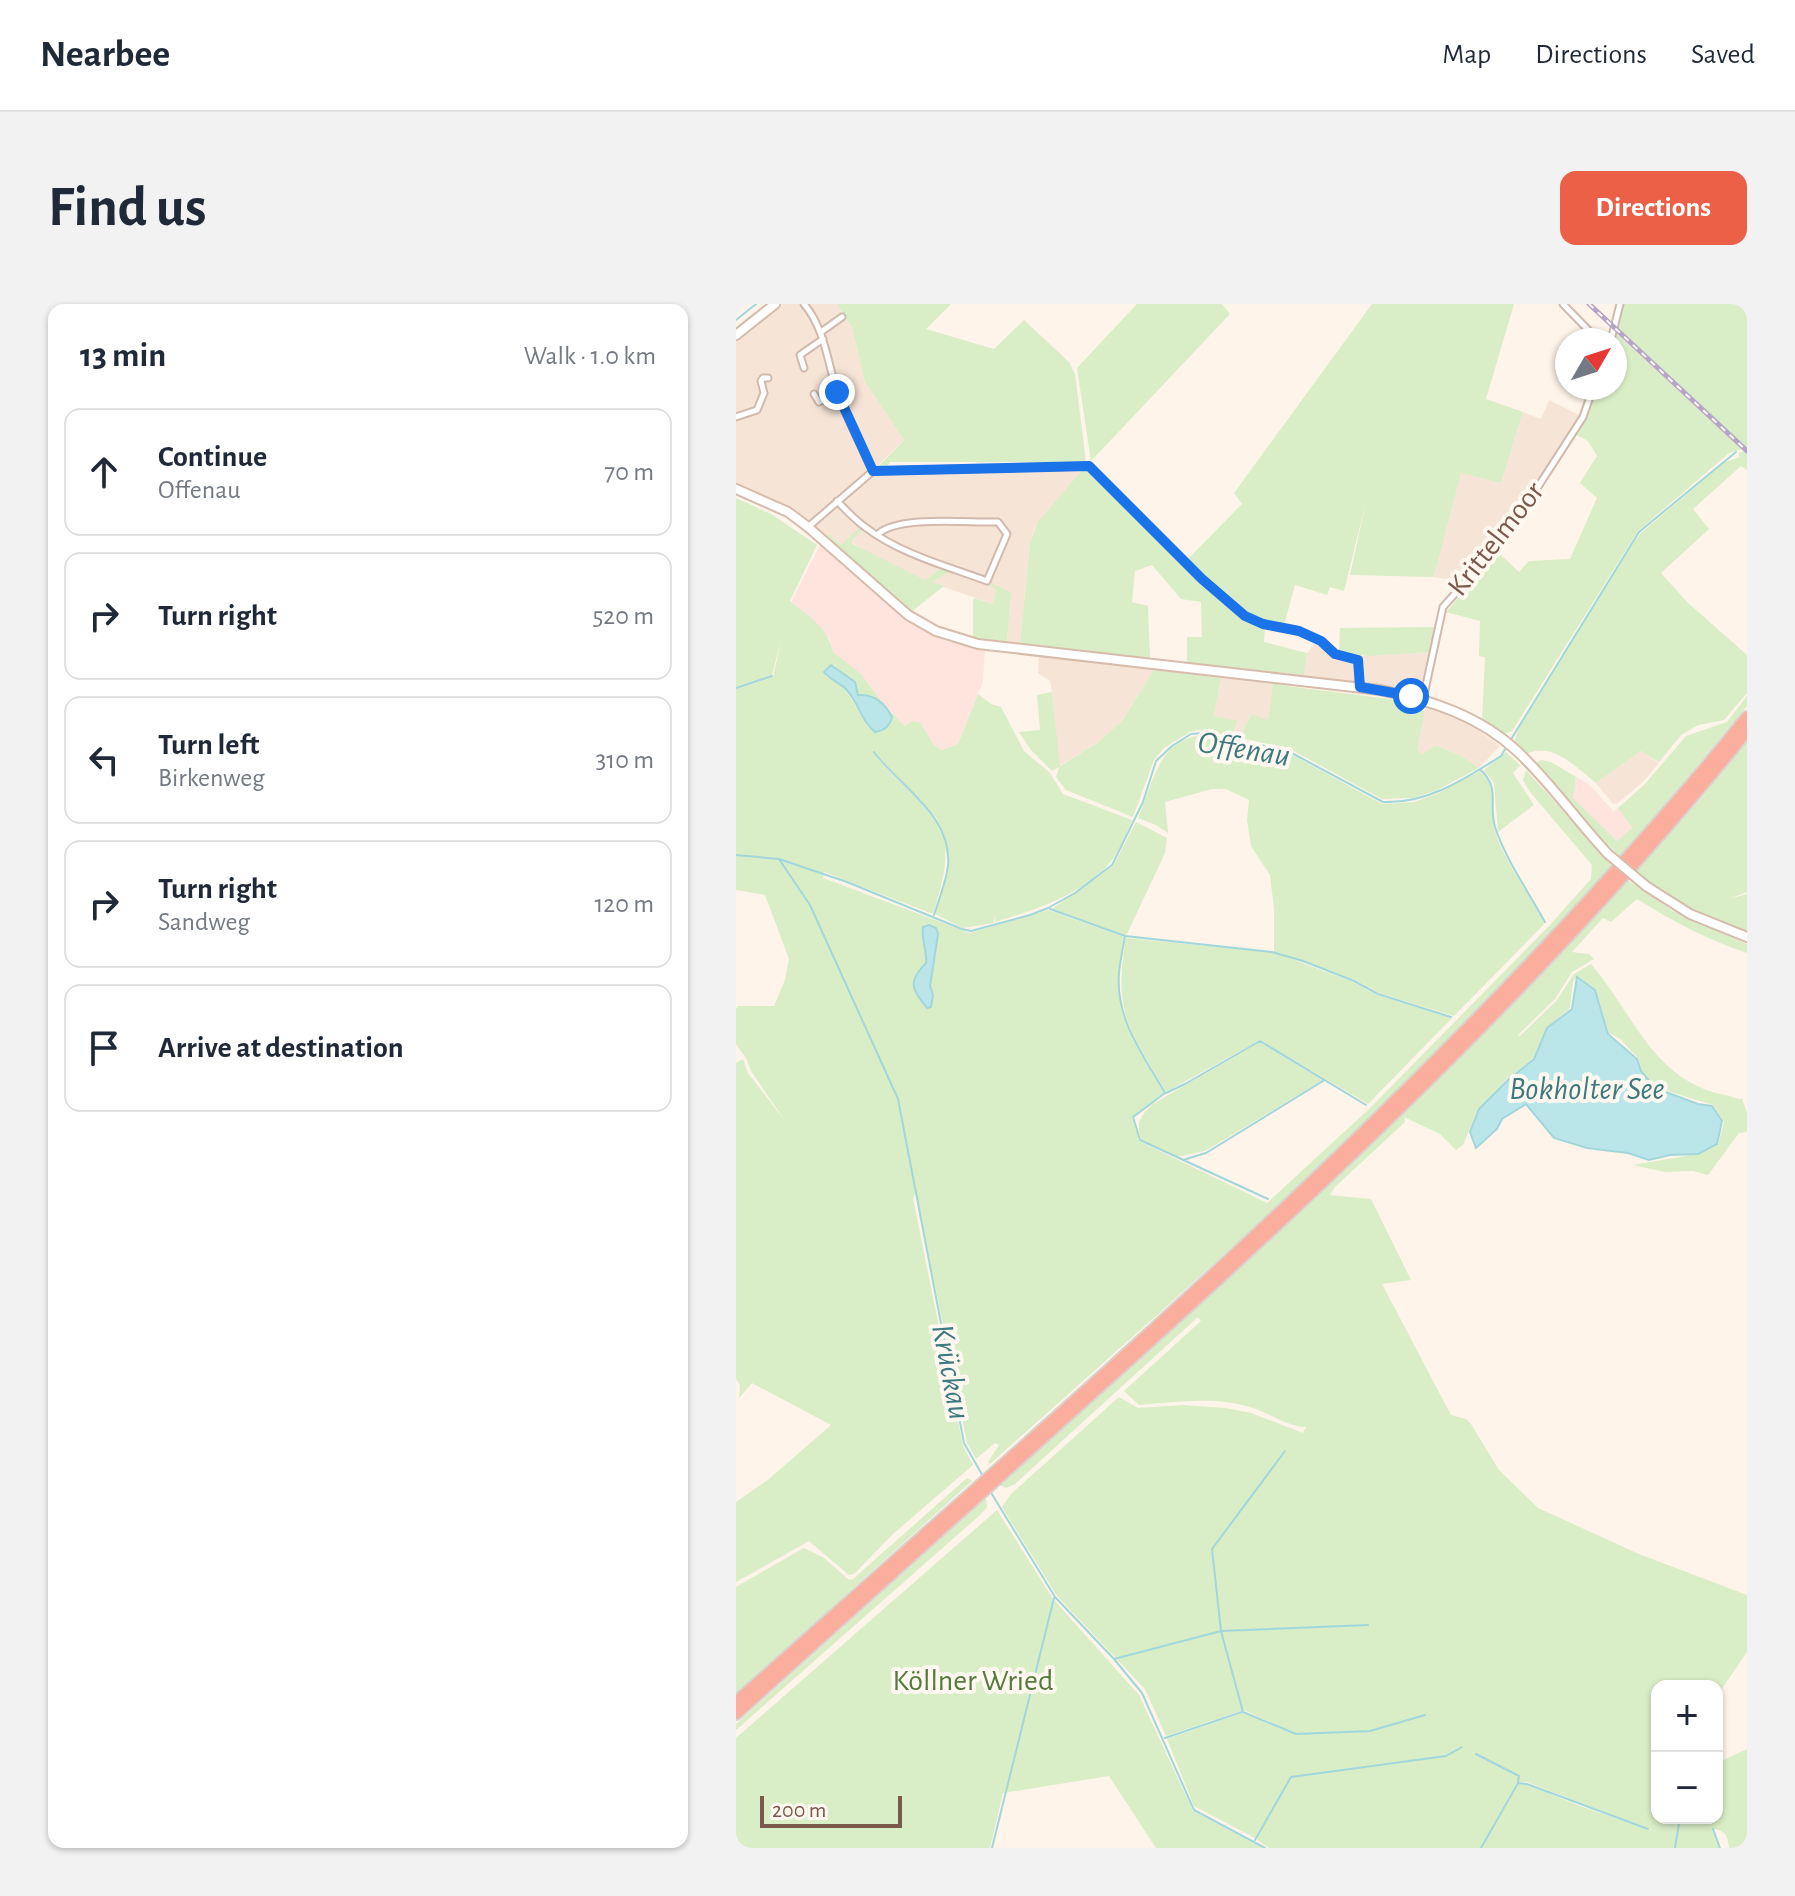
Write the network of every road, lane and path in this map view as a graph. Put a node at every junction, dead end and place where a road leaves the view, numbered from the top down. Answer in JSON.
{"nodes":[{"id":1,"x":775,"y":304,"type":"edge"},
{"id":2,"x":804,"y":304,"type":"edge"},
{"id":3,"x":1563,"y":304,"type":"edge"},
{"id":4,"x":1620,"y":304,"type":"edge"},
{"id":5,"x":842,"y":317,"type":"dead end"},
{"id":6,"x":1586,"y":328,"type":"edge"},
{"id":7,"x":1614,"y":328,"type":"edge"},
{"id":8,"x":821,"y":332,"type":"junction"},
{"id":9,"x":736,"y":335,"type":"edge"},
{"id":10,"x":823,"y":339,"type":"junction"},
{"id":11,"x":804,"y":368,"type":"dead end"},
{"id":12,"x":768,"y":378,"type":"dead end"},
{"id":13,"x":837,"y":392,"type":"junction"},
{"id":14,"x":814,"y":394,"type":"dead end"},
{"id":15,"x":1589,"y":400,"type":"edge"},
{"id":16,"x":736,"y":417,"type":"edge"},
{"id":17,"x":873,"y":471,"type":"junction"},
{"id":18,"x":736,"y":489,"type":"edge"},
{"id":19,"x":837,"y":501,"type":"junction"},
{"id":20,"x":808,"y":527,"type":"junction"},
{"id":21,"x":878,"y":534,"type":"junction"},
{"id":22,"x":1360,"y":687,"type":"junction"},
{"id":23,"x":1423,"y":699,"type":"junction"},
{"id":24,"x":1747,"y":717,"type":"edge"},
{"id":25,"x":1747,"y":731,"type":"edge"},
{"id":26,"x":1747,"y":937,"type":"edge"},
{"id":27,"x":1005,"y":1467,"type":"junction"},
{"id":28,"x":975,"y":1494,"type":"junction"},
{"id":29,"x":736,"y":1702,"type":"edge"},
{"id":30,"x":736,"y":1714,"type":"edge"}],
"edges":[{"from":1,"to":9,"type":"main road"},
{"from":2,"to":8,"type":"street"},
{"from":3,"to":6,"type":"street"},
{"from":4,"to":7,"type":"street"},
{"from":5,"to":8,"type":"street"},
{"from":8,"to":10,"type":"street"},
{"from":10,"to":11,"type":"street"},
{"from":10,"to":13,"type":"street"},
{"from":12,"to":16,"type":"street"},
{"from":13,"to":14,"type":"street"},
{"from":13,"to":17,"type":"street"},
{"from":15,"to":23,"type":"street","name":"Krittelmoor"},
{"from":17,"to":19,"type":"street"},
{"from":17,"to":22,"type":"street"},
{"from":18,"to":20,"type":"main road"},
{"from":19,"to":20,"type":"street"},
{"from":19,"to":21,"type":"street"},
{"from":20,"to":22,"type":"main road"},
{"from":21,"to":21,"type":"street"},
{"from":22,"to":23,"type":"main road"},
{"from":23,"to":26,"type":"main road","bridge":true},
{"from":24,"to":27,"type":"highway"},
{"from":25,"to":27,"type":"highway"},
{"from":27,"to":28,"type":"highway"},
{"from":28,"to":29,"type":"highway"},
{"from":28,"to":30,"type":"highway"}]}
